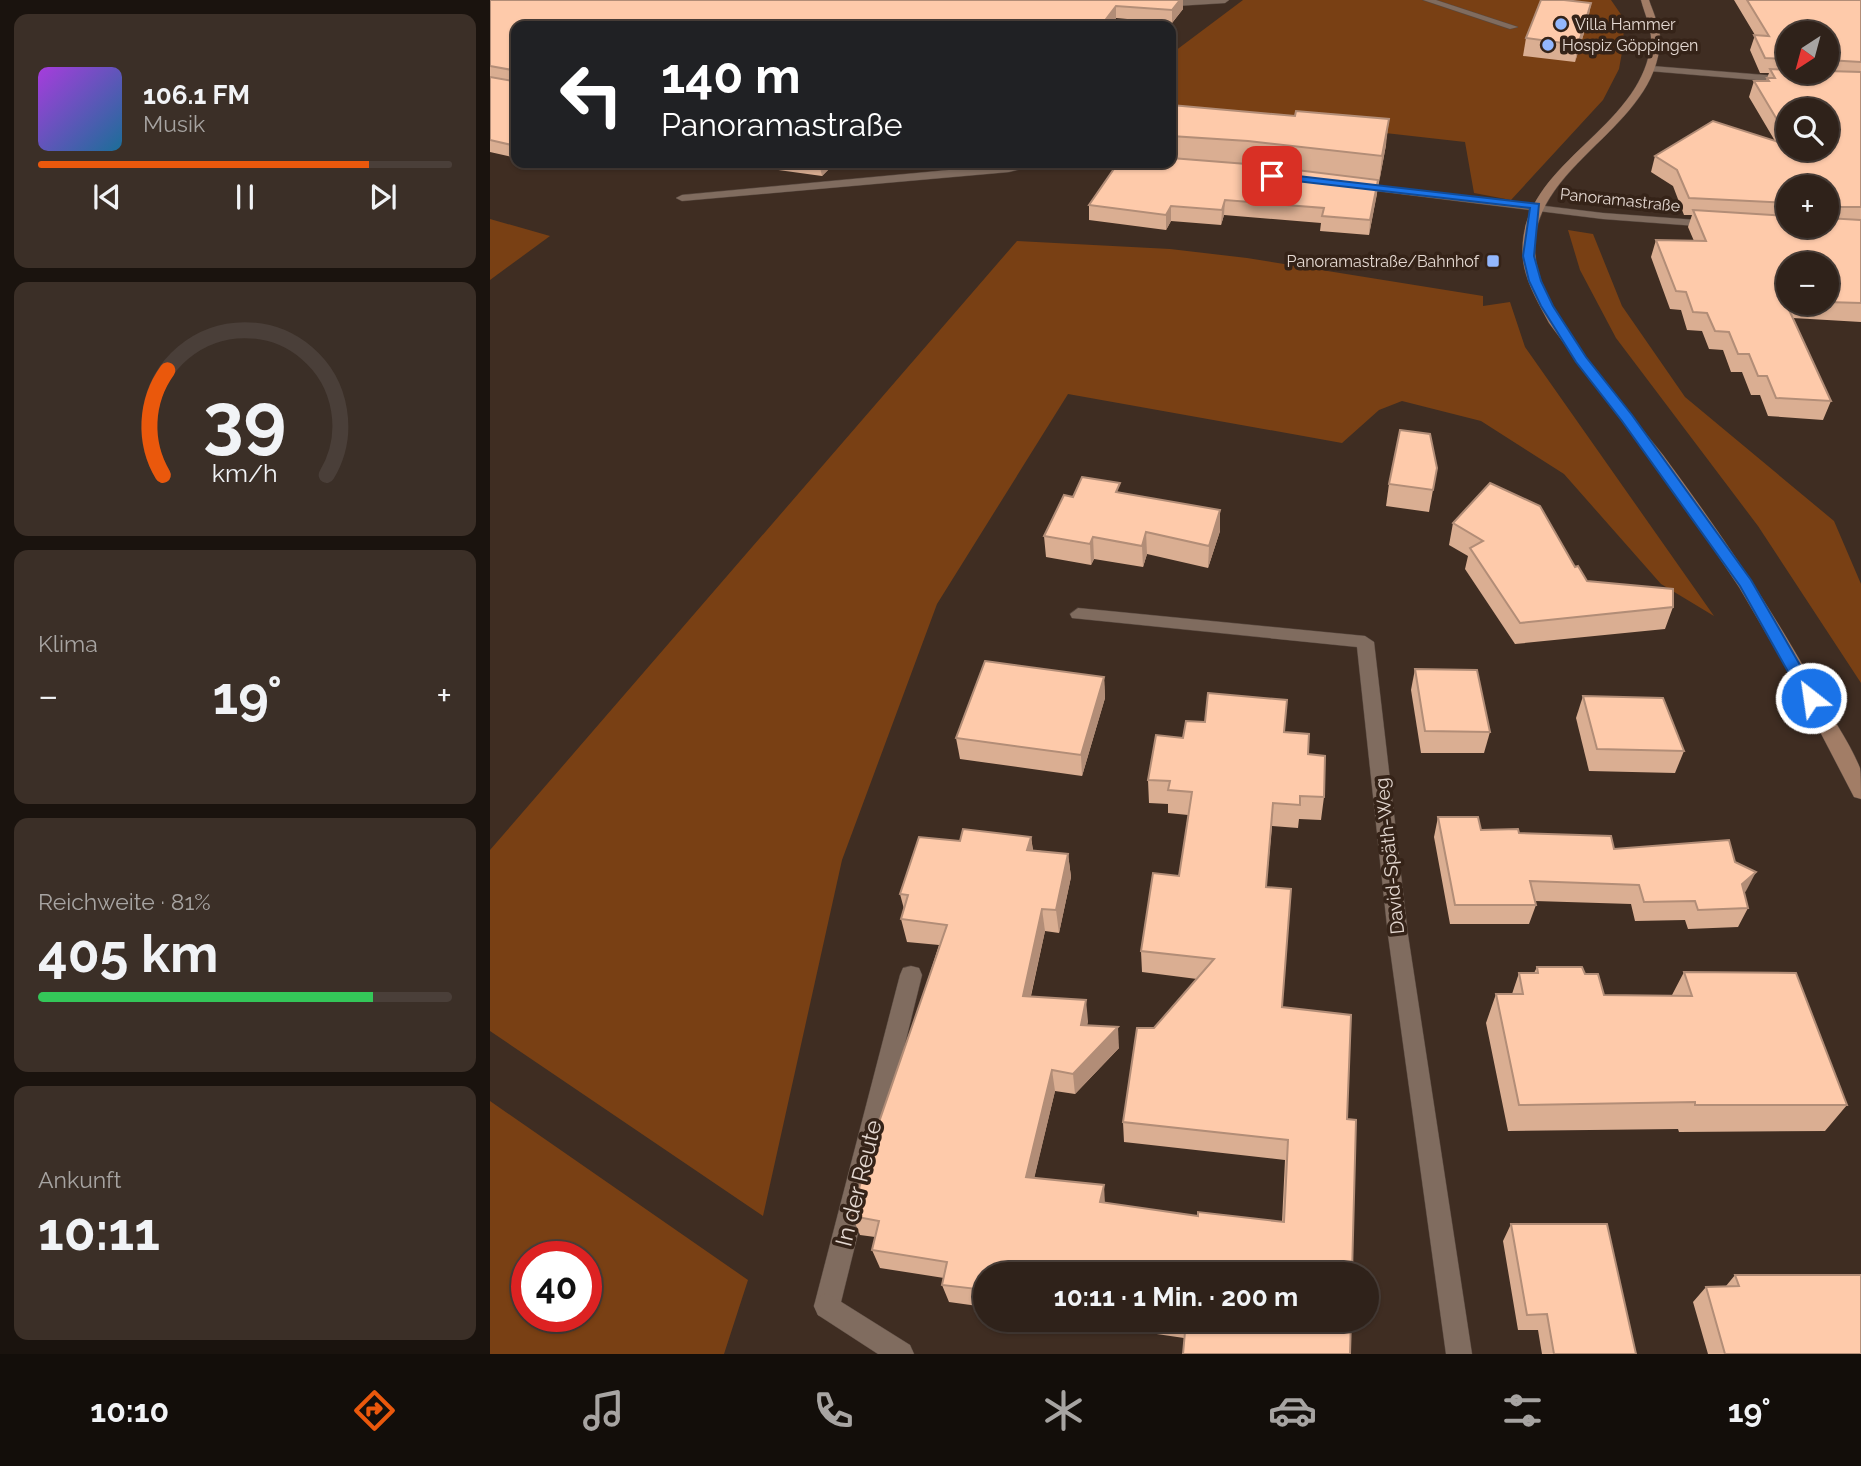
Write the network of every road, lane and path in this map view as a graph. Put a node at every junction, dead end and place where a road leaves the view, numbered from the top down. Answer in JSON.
{"nodes":[{"id":1,"x":1225,"y":0,"type":"edge"},
{"id":2,"x":1427,"y":0,"type":"edge"},
{"id":3,"x":1645,"y":0,"type":"edge"},
{"id":4,"x":1154,"y":4,"type":"edge"},
{"id":5,"x":1513,"y":27,"type":"dead end"},
{"id":6,"x":1652,"y":69,"type":"junction"},
{"id":7,"x":1776,"y":79,"type":"edge"},
{"id":8,"x":1014,"y":168,"type":"edge"},
{"id":9,"x":1340,"y":184,"type":"edge"},
{"id":10,"x":682,"y":198,"type":"dead end"},
{"id":11,"x":1536,"y":206,"type":"junction"},
{"id":12,"x":1721,"y":225,"type":"edge"},
{"id":13,"x":1078,"y":614,"type":"dead end"},
{"id":14,"x":1861,"y":792,"type":"edge"},
{"id":15,"x":911,"y":975,"type":"dead end"},
{"id":16,"x":901,"y":1354,"type":"edge"},
{"id":17,"x":1459,"y":1354,"type":"edge"}],
"edges":[{"from":1,"to":4,"type":"street"},
{"from":2,"to":5,"type":"street"},
{"from":3,"to":6,"type":"street"},
{"from":6,"to":7,"type":"street"},
{"from":6,"to":11,"type":"street"},
{"from":8,"to":10,"type":"street"},
{"from":9,"to":11,"type":"street","name":"Panoramastraße"},
{"from":11,"to":12,"type":"street","name":"Panoramastraße"},
{"from":11,"to":14,"type":"street"},
{"from":13,"to":17,"type":"street","name":"David-Späth-Weg"},
{"from":15,"to":16,"type":"street","name":"In der Reute"}]}
